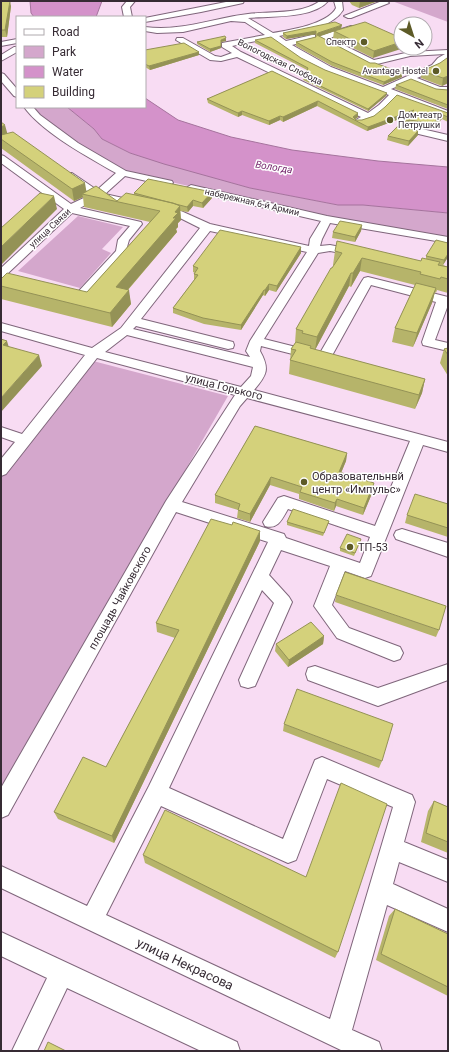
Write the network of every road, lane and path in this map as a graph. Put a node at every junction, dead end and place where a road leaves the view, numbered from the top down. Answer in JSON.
{"nodes":[{"id":1,"x":131,"y":1,"type":"edge"},
{"id":2,"x":324,"y":1,"type":"edge"},
{"id":3,"x":338,"y":1,"type":"edge"},
{"id":4,"x":236,"y":2,"type":"edge"},
{"id":5,"x":385,"y":4,"type":"dead end"},
{"id":6,"x":339,"y":12,"type":"junction"},
{"id":7,"x":128,"y":16,"type":"edge"},
{"id":8,"x":348,"y":16,"type":"junction"},
{"id":9,"x":229,"y":19,"type":"junction"},
{"id":10,"x":146,"y":20,"type":"edge"},
{"id":11,"x":318,"y":23,"type":"junction"},
{"id":12,"x":149,"y":30,"type":"edge"},
{"id":13,"x":338,"y":32,"type":"junction"},
{"id":14,"x":271,"y":35,"type":"junction"},
{"id":15,"x":312,"y":37,"type":"edge"},
{"id":16,"x":180,"y":40,"type":"dead end"},
{"id":17,"x":16,"y":41,"type":"edge"},
{"id":18,"x":1,"y":44,"type":"edge"},
{"id":19,"x":285,"y":44,"type":"junction"},
{"id":20,"x":312,"y":49,"type":"edge"},
{"id":21,"x":16,"y":50,"type":"edge"},
{"id":22,"x":433,"y":52,"type":"edge"},
{"id":23,"x":298,"y":53,"type":"junction"},
{"id":24,"x":448,"y":53,"type":"edge"},
{"id":25,"x":238,"y":54,"type":"junction"},
{"id":26,"x":402,"y":56,"type":"edge"},
{"id":27,"x":1,"y":59,"type":"edge"},
{"id":28,"x":410,"y":78,"type":"junction"},
{"id":29,"x":3,"y":82,"type":"edge"},
{"id":30,"x":382,"y":90,"type":"junction"},
{"id":31,"x":448,"y":90,"type":"edge"},
{"id":32,"x":16,"y":93,"type":"edge"},
{"id":33,"x":394,"y":94,"type":"junction"},
{"id":34,"x":29,"y":108,"type":"edge"},
{"id":35,"x":448,"y":114,"type":"edge"},
{"id":36,"x":369,"y":117,"type":"junction"},
{"id":37,"x":359,"y":121,"type":"edge"},
{"id":38,"x":409,"y":129,"type":"edge"},
{"id":39,"x":448,"y":138,"type":"edge"},
{"id":40,"x":1,"y":158,"type":"edge"},
{"id":41,"x":60,"y":169,"type":"edge"},
{"id":42,"x":123,"y":173,"type":"junction"},
{"id":43,"x":97,"y":195,"type":"junction"},
{"id":44,"x":70,"y":209,"type":"junction"},
{"id":45,"x":327,"y":219,"type":"junction"},
{"id":46,"x":207,"y":227,"type":"junction"},
{"id":47,"x":448,"y":240,"type":"edge"},
{"id":48,"x":314,"y":250,"type":"junction"},
{"id":49,"x":367,"y":256,"type":"edge"},
{"id":50,"x":3,"y":274,"type":"edge"},
{"id":51,"x":58,"y":292,"type":"edge"},
{"id":52,"x":445,"y":300,"type":"edge"},
{"id":53,"x":133,"y":321,"type":"junction"},
{"id":54,"x":1,"y":327,"type":"edge"},
{"id":55,"x":124,"y":331,"type":"junction"},
{"id":56,"x":254,"y":346,"type":"junction"},
{"id":57,"x":448,"y":346,"type":"edge"},
{"id":58,"x":93,"y":354,"type":"junction"},
{"id":59,"x":260,"y":364,"type":"junction"},
{"id":60,"x":245,"y":392,"type":"junction"},
{"id":61,"x":1,"y":432,"type":"edge"},
{"id":62,"x":418,"y":439,"type":"junction"},
{"id":63,"x":26,"y":440,"type":"junction"},
{"id":64,"x":448,"y":447,"type":"edge"},
{"id":65,"x":1,"y":470,"type":"edge"},
{"id":66,"x":172,"y":505,"type":"junction"},
{"id":67,"x":271,"y":522,"type":"dead end"},
{"id":68,"x":380,"y":534,"type":"junction"},
{"id":69,"x":402,"y":536,"type":"dead end"},
{"id":70,"x":277,"y":542,"type":"junction"},
{"id":71,"x":448,"y":550,"type":"edge"},
{"id":72,"x":340,"y":563,"type":"junction"},
{"id":73,"x":260,"y":576,"type":"junction"},
{"id":74,"x":394,"y":653,"type":"dead end"},
{"id":75,"x":448,"y":672,"type":"edge"},
{"id":76,"x":315,"y":674,"type":"dead end"},
{"id":77,"x":248,"y":680,"type":"dead end"},
{"id":78,"x":156,"y":793,"type":"junction"},
{"id":79,"x":1,"y":808,"type":"edge"},
{"id":80,"x":392,"y":848,"type":"junction"},
{"id":81,"x":448,"y":871,"type":"edge"},
{"id":82,"x":1,"y":877,"type":"edge"},
{"id":83,"x":380,"y":890,"type":"junction"},
{"id":84,"x":92,"y":920,"type":"junction"},
{"id":85,"x":448,"y":921,"type":"edge"},
{"id":86,"x":1,"y":944,"type":"edge"},
{"id":87,"x":62,"y":973,"type":"junction"},
{"id":88,"x":338,"y":1036,"type":"junction"},
{"id":89,"x":24,"y":1051,"type":"edge"},
{"id":90,"x":228,"y":1051,"type":"edge"},
{"id":91,"x":370,"y":1051,"type":"edge"}],
"edges":[{"from":1,"to":7,"type":"street"},
{"from":2,"to":9,"type":"street"},
{"from":3,"to":6,"type":"street"},
{"from":4,"to":10,"type":"street"},
{"from":5,"to":8,"type":"street"},
{"from":6,"to":8,"type":"street"},
{"from":6,"to":11,"type":"street"},
{"from":8,"to":13,"type":"street"},
{"from":9,"to":12,"type":"street"},
{"from":9,"to":14,"type":"street"},
{"from":11,"to":13,"type":"street"},
{"from":11,"to":14,"type":"street"},
{"from":13,"to":26,"type":"street"},
{"from":14,"to":19,"type":"street"},
{"from":14,"to":25,"type":"street","name":"Вологодская Слобода"},
{"from":15,"to":19,"type":"street"},
{"from":16,"to":25,"type":"street"},
{"from":17,"to":18,"type":"street"},
{"from":19,"to":23,"type":"street"},
{"from":20,"to":23,"type":"street"},
{"from":21,"to":27,"type":"street"},
{"from":22,"to":24,"type":"street"},
{"from":23,"to":30,"type":"street"},
{"from":24,"to":28,"type":"street"},
{"from":25,"to":36,"type":"street","name":"Вологодская Слобода"},
{"from":28,"to":30,"type":"street"},
{"from":28,"to":31,"type":"street"},
{"from":29,"to":32,"type":"street"},
{"from":30,"to":33,"type":"street"},
{"from":33,"to":35,"type":"street"},
{"from":33,"to":36,"type":"street"},
{"from":34,"to":42,"type":"street","name":"набережная 6-й Армии"},
{"from":36,"to":37,"type":"street"},
{"from":38,"to":39,"type":"street"},
{"from":40,"to":44,"type":"street"},
{"from":41,"to":43,"type":"street"},
{"from":42,"to":43,"type":"street","name":"улица Связи"},
{"from":42,"to":45,"type":"street","name":"набережная 6-й Армии"},
{"from":43,"to":44,"type":"street","name":"улица Связи"},
{"from":43,"to":46,"type":"street"},
{"from":44,"to":50,"type":"street","name":"улица Связи"},
{"from":44,"to":51,"type":"street"},
{"from":45,"to":47,"type":"street","name":"набережная 6-й Армии"},
{"from":45,"to":48,"type":"street"},
{"from":46,"to":48,"type":"street"},
{"from":46,"to":53,"type":"street"},
{"from":48,"to":49,"type":"street"},
{"from":48,"to":56,"type":"street"},
{"from":52,"to":56,"type":"street"},
{"from":52,"to":57,"type":"street"},
{"from":53,"to":55,"type":"street"},
{"from":53,"to":56,"type":"street"},
{"from":54,"to":58,"type":"street","name":"улица Горького"},
{"from":55,"to":58,"type":"street"},
{"from":55,"to":59,"type":"street"},
{"from":56,"to":59,"type":"street"},
{"from":58,"to":60,"type":"street","name":"улица Горького"},
{"from":58,"to":63,"type":"street"},
{"from":59,"to":60,"type":"street","name":"площадь Чайковского"},
{"from":60,"to":62,"type":"street","name":"улица Горького"},
{"from":60,"to":66,"type":"street","name":"площадь Чайковского"},
{"from":61,"to":63,"type":"street"},
{"from":62,"to":64,"type":"street","name":"улица Горького"},
{"from":62,"to":68,"type":"street"},
{"from":63,"to":65,"type":"street"},
{"from":66,"to":70,"type":"street"},
{"from":66,"to":79,"type":"street","name":"площадь Чайковского"},
{"from":67,"to":68,"type":"street"},
{"from":68,"to":72,"type":"street"},
{"from":69,"to":71,"type":"street"},
{"from":70,"to":72,"type":"street"},
{"from":70,"to":73,"type":"street"},
{"from":72,"to":74,"type":"street"},
{"from":73,"to":77,"type":"street"},
{"from":73,"to":78,"type":"street"},
{"from":75,"to":76,"type":"street"},
{"from":78,"to":80,"type":"street"},
{"from":78,"to":84,"type":"street"},
{"from":80,"to":81,"type":"street"},
{"from":80,"to":83,"type":"street"},
{"from":82,"to":84,"type":"street","name":"улица Некрасова"},
{"from":83,"to":85,"type":"street"},
{"from":83,"to":88,"type":"street"},
{"from":84,"to":88,"type":"street","name":"улица Некрасова"},
{"from":86,"to":87,"type":"street"},
{"from":87,"to":89,"type":"street"},
{"from":87,"to":90,"type":"street"},
{"from":88,"to":91,"type":"street","name":"улица Некрасова"}]}
